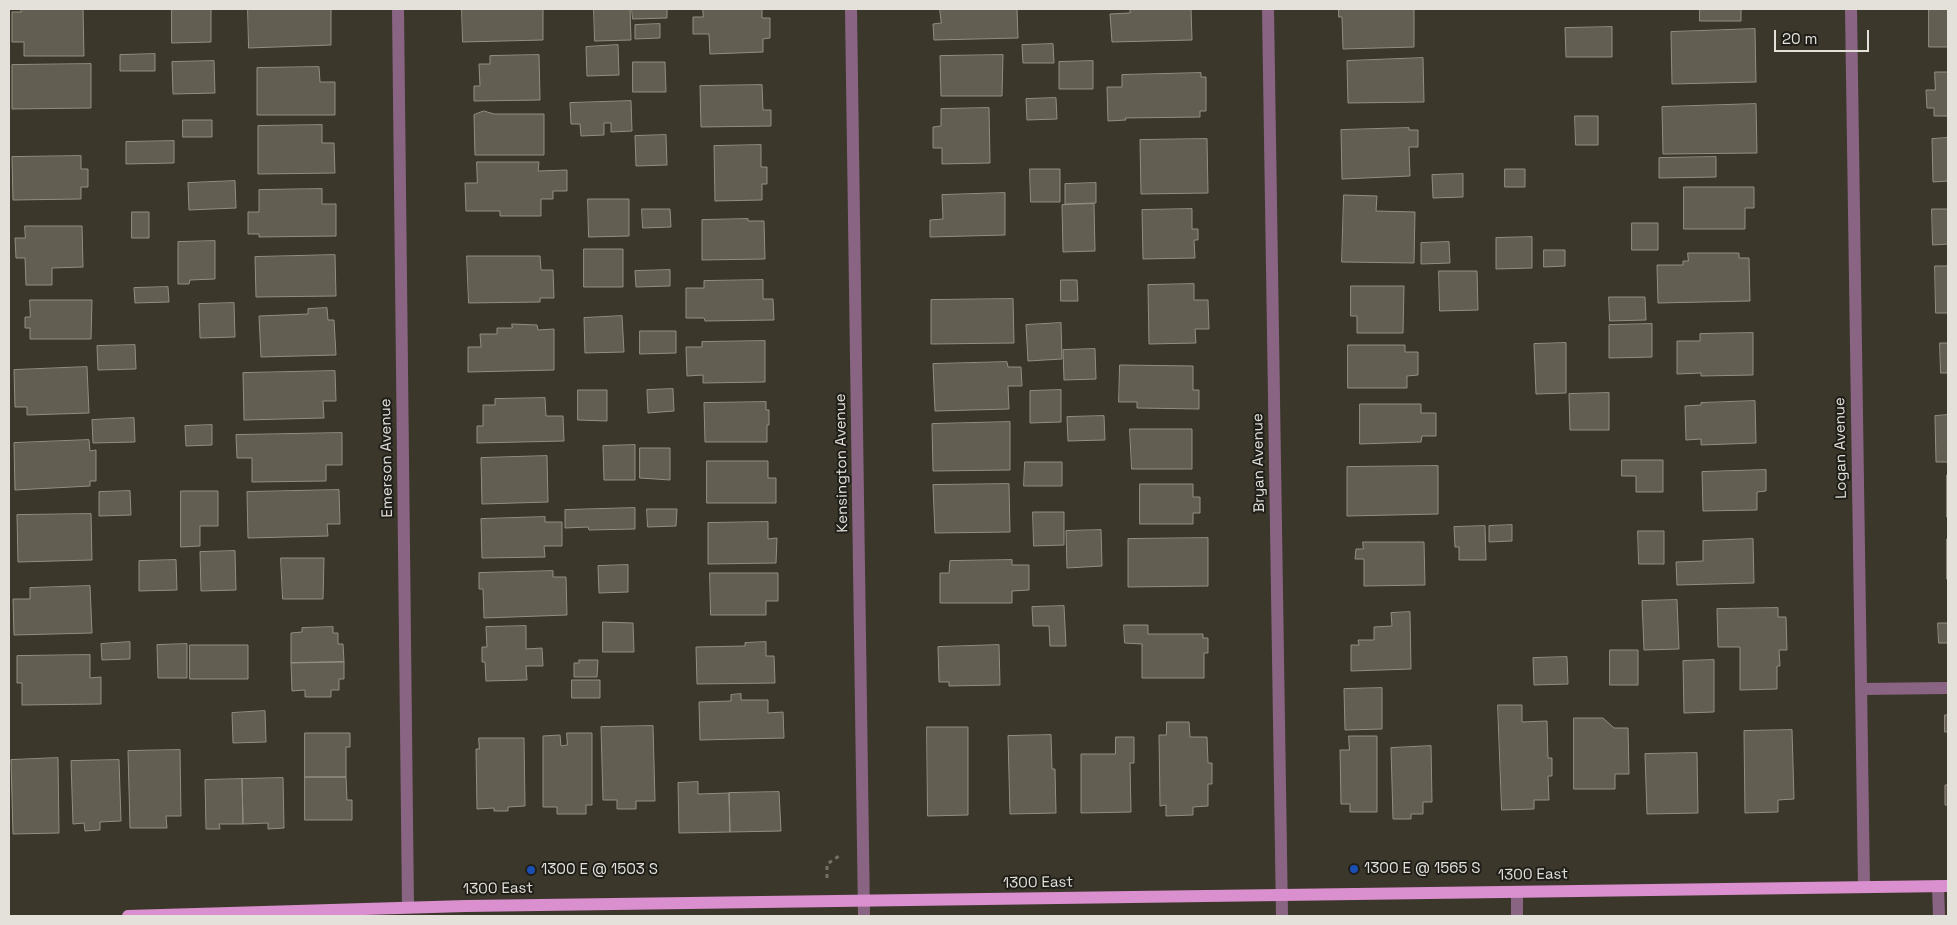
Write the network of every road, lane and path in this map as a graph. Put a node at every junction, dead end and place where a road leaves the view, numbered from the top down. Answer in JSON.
{"nodes":[{"id":1,"x":398,"y":9,"type":"edge"},
{"id":2,"x":851,"y":9,"type":"edge"},
{"id":3,"x":1268,"y":9,"type":"edge"},
{"id":4,"x":1851,"y":9,"type":"edge"},
{"id":5,"x":1948,"y":688,"type":"edge"},
{"id":6,"x":1861,"y":689,"type":"junction"},
{"id":7,"x":1943,"y":886,"type":"edge"},
{"id":8,"x":1864,"y":887,"type":"junction"},
{"id":9,"x":1517,"y":892,"type":"junction"},
{"id":10,"x":1282,"y":896,"type":"junction"},
{"id":11,"x":864,"y":901,"type":"junction"},
{"id":12,"x":408,"y":907,"type":"junction"},
{"id":13,"x":440,"y":911,"type":"edge"},
{"id":14,"x":128,"y":916,"type":"edge"},
{"id":15,"x":864,"y":916,"type":"edge"},
{"id":16,"x":1282,"y":916,"type":"edge"},
{"id":17,"x":1517,"y":916,"type":"edge"},
{"id":18,"x":1939,"y":916,"type":"edge"}],
"edges":[{"from":1,"to":12,"type":"street","name":"Emerson Avenue"},
{"from":2,"to":11,"type":"street","name":"Kensington Avenue"},
{"from":3,"to":10,"type":"street","name":"Bryan Avenue"},
{"from":4,"to":6,"type":"street","name":"Logan Avenue"},
{"from":5,"to":6,"type":"street"},
{"from":6,"to":8,"type":"street","name":"Logan Avenue"},
{"from":7,"to":8,"type":"main road","name":"1300 East"},
{"from":7,"to":18,"type":"street"},
{"from":8,"to":9,"type":"main road","name":"1300 East"},
{"from":9,"to":10,"type":"main road","name":"1300 East"},
{"from":9,"to":17,"type":"street"},
{"from":10,"to":11,"type":"main road","name":"1300 East"},
{"from":10,"to":16,"type":"street","name":"Bryan Avenue"},
{"from":11,"to":13,"type":"main road","name":"1300 East"},
{"from":11,"to":15,"type":"street","name":"Kensington Avenue"},
{"from":12,"to":13,"type":"main road","name":"1300 East"},
{"from":12,"to":14,"type":"main road","name":"1300 East"}]}
